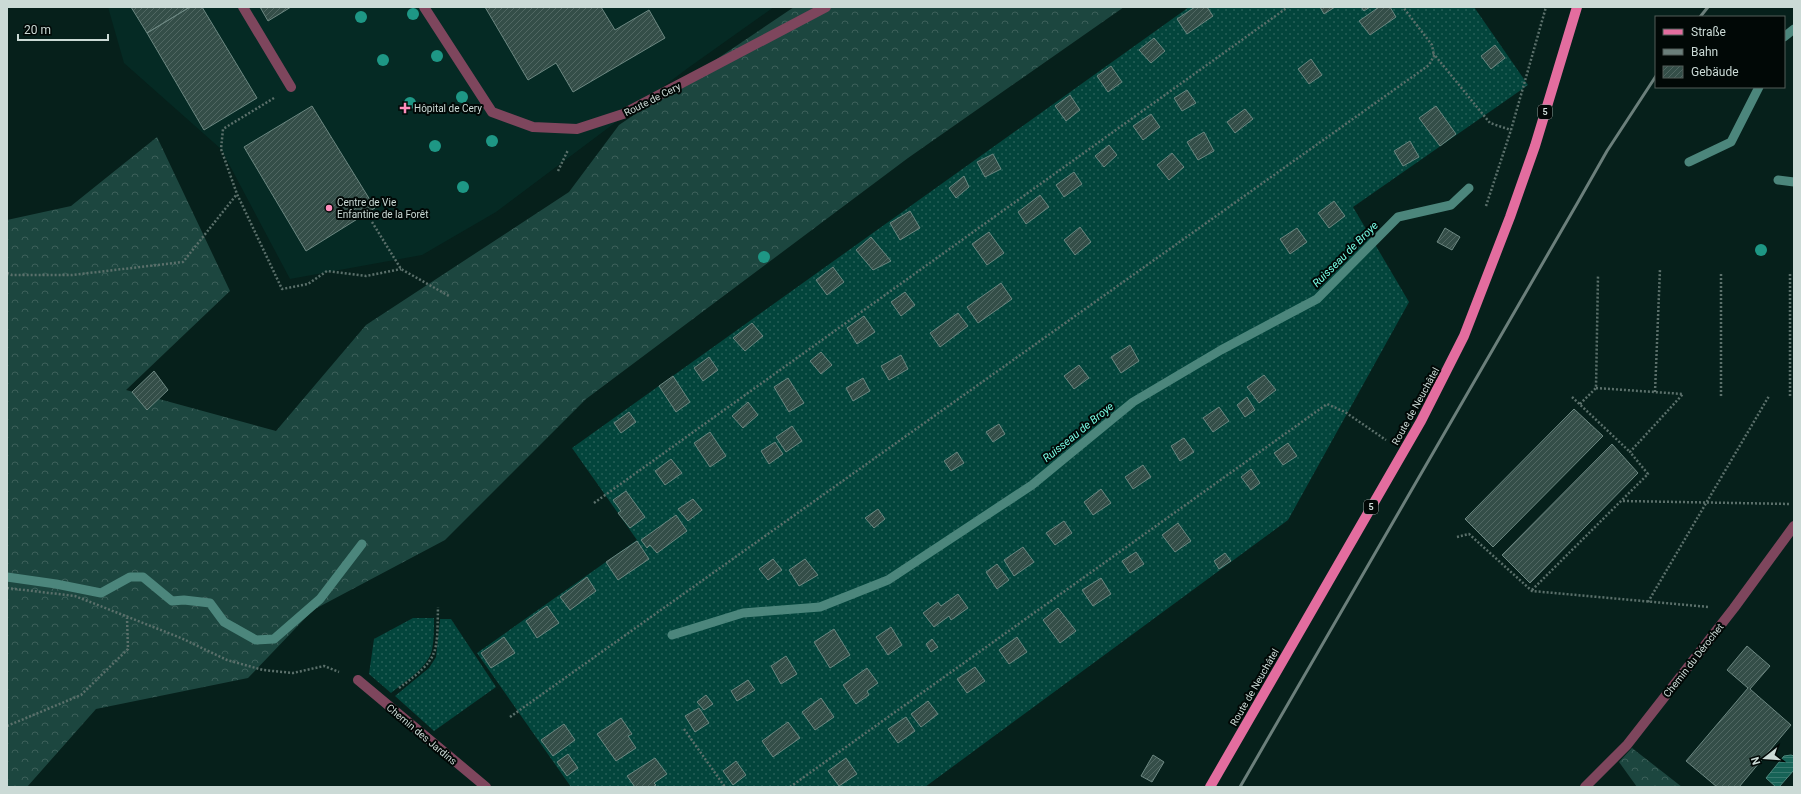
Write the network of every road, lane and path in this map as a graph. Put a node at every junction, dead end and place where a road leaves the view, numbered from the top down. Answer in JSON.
{"nodes":[{"id":1,"x":243,"y":7,"type":"edge"},
{"id":2,"x":424,"y":7,"type":"edge"},
{"id":3,"x":826,"y":7,"type":"edge"},
{"id":4,"x":1288,"y":7,"type":"edge"},
{"id":5,"x":1403,"y":7,"type":"edge"},
{"id":6,"x":1546,"y":7,"type":"edge"},
{"id":7,"x":1577,"y":7,"type":"edge"},
{"id":8,"x":1433,"y":53,"type":"junction"},
{"id":9,"x":291,"y":87,"type":"joint"},
{"id":10,"x":1511,"y":130,"type":"junction"},
{"id":11,"x":237,"y":194,"type":"junction"},
{"id":12,"x":1486,"y":206,"type":"dead end"},
{"id":13,"x":372,"y":222,"type":"dead end"},
{"id":14,"x":401,"y":269,"type":"junction"},
{"id":15,"x":1660,"y":269,"type":"dead end"},
{"id":16,"x":1722,"y":272,"type":"dead end"},
{"id":17,"x":7,"y":273,"type":"edge"},
{"id":18,"x":1790,"y":274,"type":"dead end"},
{"id":19,"x":1598,"y":276,"type":"dead end"},
{"id":20,"x":449,"y":296,"type":"dead end"},
{"id":21,"x":1596,"y":388,"type":"junction"},
{"id":22,"x":1656,"y":392,"type":"junction"},
{"id":23,"x":1720,"y":396,"type":"dead end"},
{"id":24,"x":1770,"y":396,"type":"dead end"},
{"id":25,"x":1572,"y":397,"type":"dead end"},
{"id":26,"x":1790,"y":397,"type":"dead end"},
{"id":27,"x":1580,"y":404,"type":"junction"},
{"id":28,"x":1387,"y":440,"type":"dead end"},
{"id":29,"x":1630,"y":452,"type":"junction"},
{"id":30,"x":1622,"y":502,"type":"junction"},
{"id":31,"x":594,"y":503,"type":"dead end"},
{"id":32,"x":1706,"y":504,"type":"junction"},
{"id":33,"x":1794,"y":504,"type":"edge"},
{"id":34,"x":1794,"y":526,"type":"edge"},
{"id":35,"x":1457,"y":537,"type":"dead end"},
{"id":36,"x":7,"y":588,"type":"edge"},
{"id":37,"x":1532,"y":591,"type":"junction"},
{"id":38,"x":1648,"y":602,"type":"junction"},
{"id":39,"x":438,"y":607,"type":"dead end"},
{"id":40,"x":1734,"y":608,"type":"junction"},
{"id":41,"x":127,"y":618,"type":"junction"},
{"id":42,"x":358,"y":680,"type":"joint"},
{"id":43,"x":383,"y":701,"type":"junction"},
{"id":44,"x":510,"y":717,"type":"dead end"},
{"id":45,"x":7,"y":726,"type":"edge"},
{"id":46,"x":684,"y":729,"type":"dead end"},
{"id":47,"x":486,"y":787,"type":"edge"},
{"id":48,"x":725,"y":787,"type":"edge"},
{"id":49,"x":790,"y":787,"type":"edge"},
{"id":50,"x":1210,"y":787,"type":"edge"},
{"id":51,"x":1586,"y":787,"type":"edge"}],
"edges":[{"from":1,"to":9,"type":"street"},
{"from":2,"to":3,"type":"street","name":"Route de Cery"},
{"from":4,"to":31,"type":"path"},
{"from":5,"to":8,"type":"path"},
{"from":6,"to":10,"type":"path"},
{"from":7,"to":50,"type":"main road","name":"Route de Neuchâtel","number":"5"},
{"from":8,"to":10,"type":"path"},
{"from":8,"to":44,"type":"path"},
{"from":9,"to":11,"type":"path"},
{"from":10,"to":12,"type":"path"},
{"from":11,"to":14,"type":"path"},
{"from":11,"to":17,"type":"path"},
{"from":13,"to":14,"type":"path"},
{"from":14,"to":20,"type":"path"},
{"from":15,"to":22,"type":"path"},
{"from":16,"to":23,"type":"path"},
{"from":18,"to":26,"type":"path"},
{"from":19,"to":21,"type":"path"},
{"from":21,"to":22,"type":"path"},
{"from":21,"to":27,"type":"path"},
{"from":22,"to":29,"type":"path"},
{"from":24,"to":32,"type":"path"},
{"from":25,"to":27,"type":"path"},
{"from":27,"to":29,"type":"path"},
{"from":28,"to":49,"type":"path"},
{"from":29,"to":30,"type":"path"},
{"from":30,"to":32,"type":"path"},
{"from":30,"to":37,"type":"path"},
{"from":32,"to":33,"type":"path"},
{"from":32,"to":38,"type":"path"},
{"from":34,"to":40,"type":"street","name":"Chemin du Dérochet"},
{"from":35,"to":37,"type":"path"},
{"from":36,"to":41,"type":"path"},
{"from":37,"to":38,"type":"path"},
{"from":38,"to":40,"type":"path"},
{"from":39,"to":43,"type":"path"},
{"from":40,"to":51,"type":"street","name":"Chemin du Dérochet"},
{"from":41,"to":42,"type":"path"},
{"from":41,"to":45,"type":"path"},
{"from":42,"to":43,"type":"street","name":"Chemin des Jardins"},
{"from":43,"to":47,"type":"street","name":"Chemin des Jardins"},
{"from":46,"to":48,"type":"path"}]}
